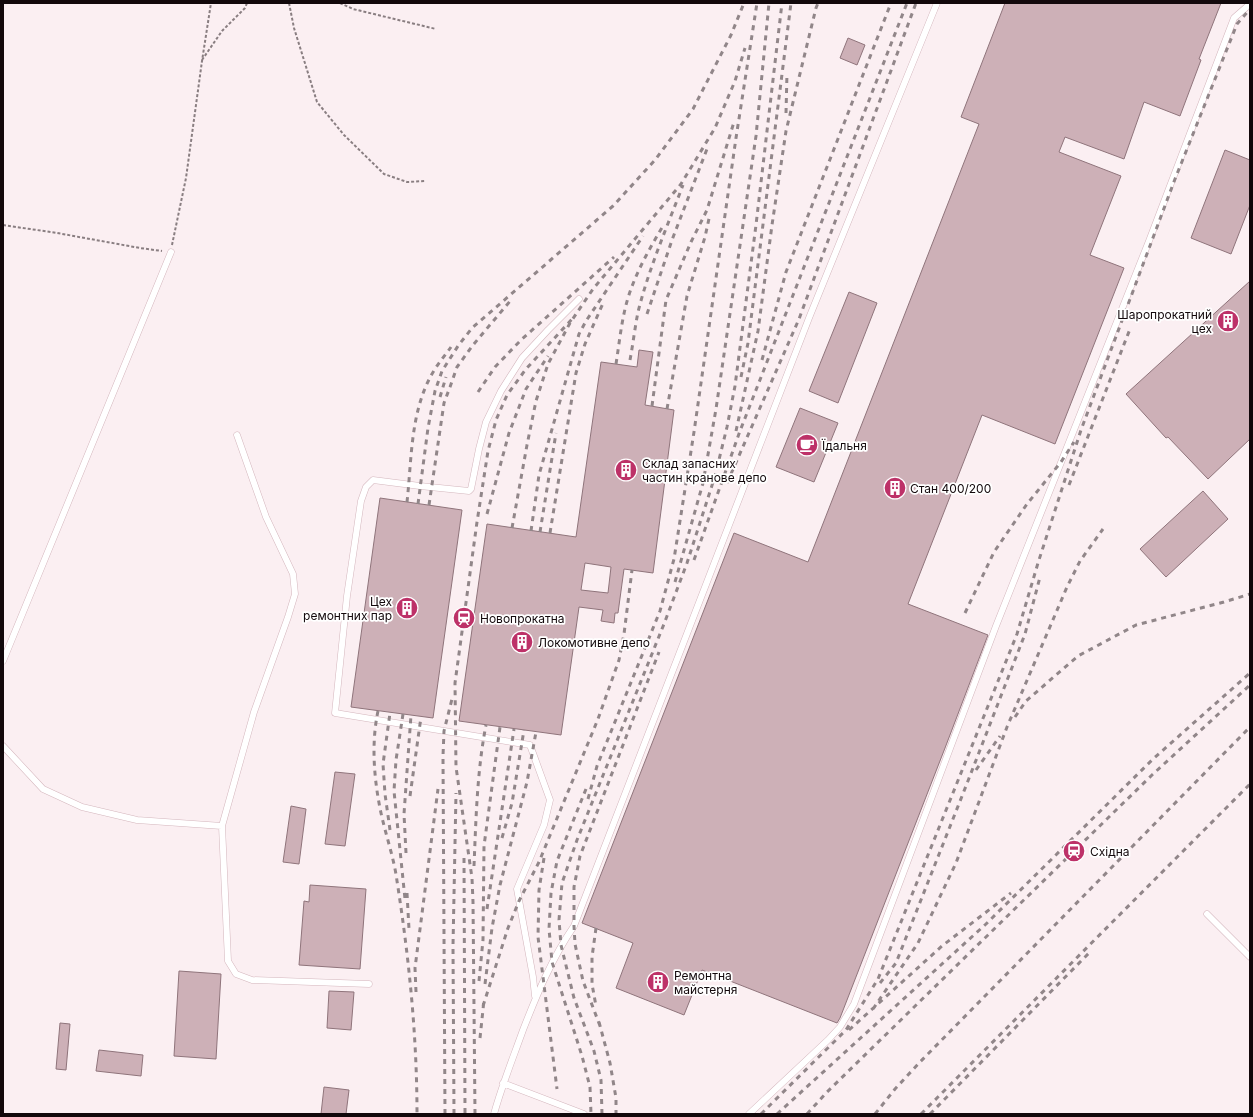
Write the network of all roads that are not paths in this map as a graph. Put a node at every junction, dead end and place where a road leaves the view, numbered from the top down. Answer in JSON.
{"nodes":[{"id":1,"x":937,"y":3,"type":"edge"},
{"id":2,"x":1250,"y":4,"type":"edge"},
{"id":3,"x":171,"y":252,"type":"road end"},
{"id":4,"x":580,"y":299,"type":"dead end"},
{"id":5,"x":237,"y":435,"type":"dead end"},
{"id":6,"x":3,"y":661,"type":"edge"},
{"id":7,"x":3,"y":746,"type":"edge"},
{"id":8,"x":222,"y":826,"type":"junction"},
{"id":9,"x":1207,"y":914,"type":"dead end"},
{"id":10,"x":1250,"y":957,"type":"edge"},
{"id":11,"x":369,"y":984,"type":"dead end"},
{"id":12,"x":536,"y":997,"type":"junction"},
{"id":13,"x":503,"y":1083,"type":"junction"},
{"id":14,"x":494,"y":1114,"type":"edge"},
{"id":15,"x":584,"y":1114,"type":"edge"},
{"id":16,"x":749,"y":1114,"type":"edge"}],
"edges":[{"from":1,"to":12,"type":"lane"},
{"from":2,"to":16,"type":"lane"},
{"from":3,"to":6,"type":"lane"},
{"from":4,"to":12,"type":"lane"},
{"from":5,"to":8,"type":"lane"},
{"from":7,"to":8,"type":"lane"},
{"from":8,"to":11,"type":"lane"},
{"from":9,"to":10,"type":"lane"},
{"from":12,"to":13,"type":"lane"},
{"from":13,"to":14,"type":"lane"},
{"from":13,"to":15,"type":"lane"}]}
